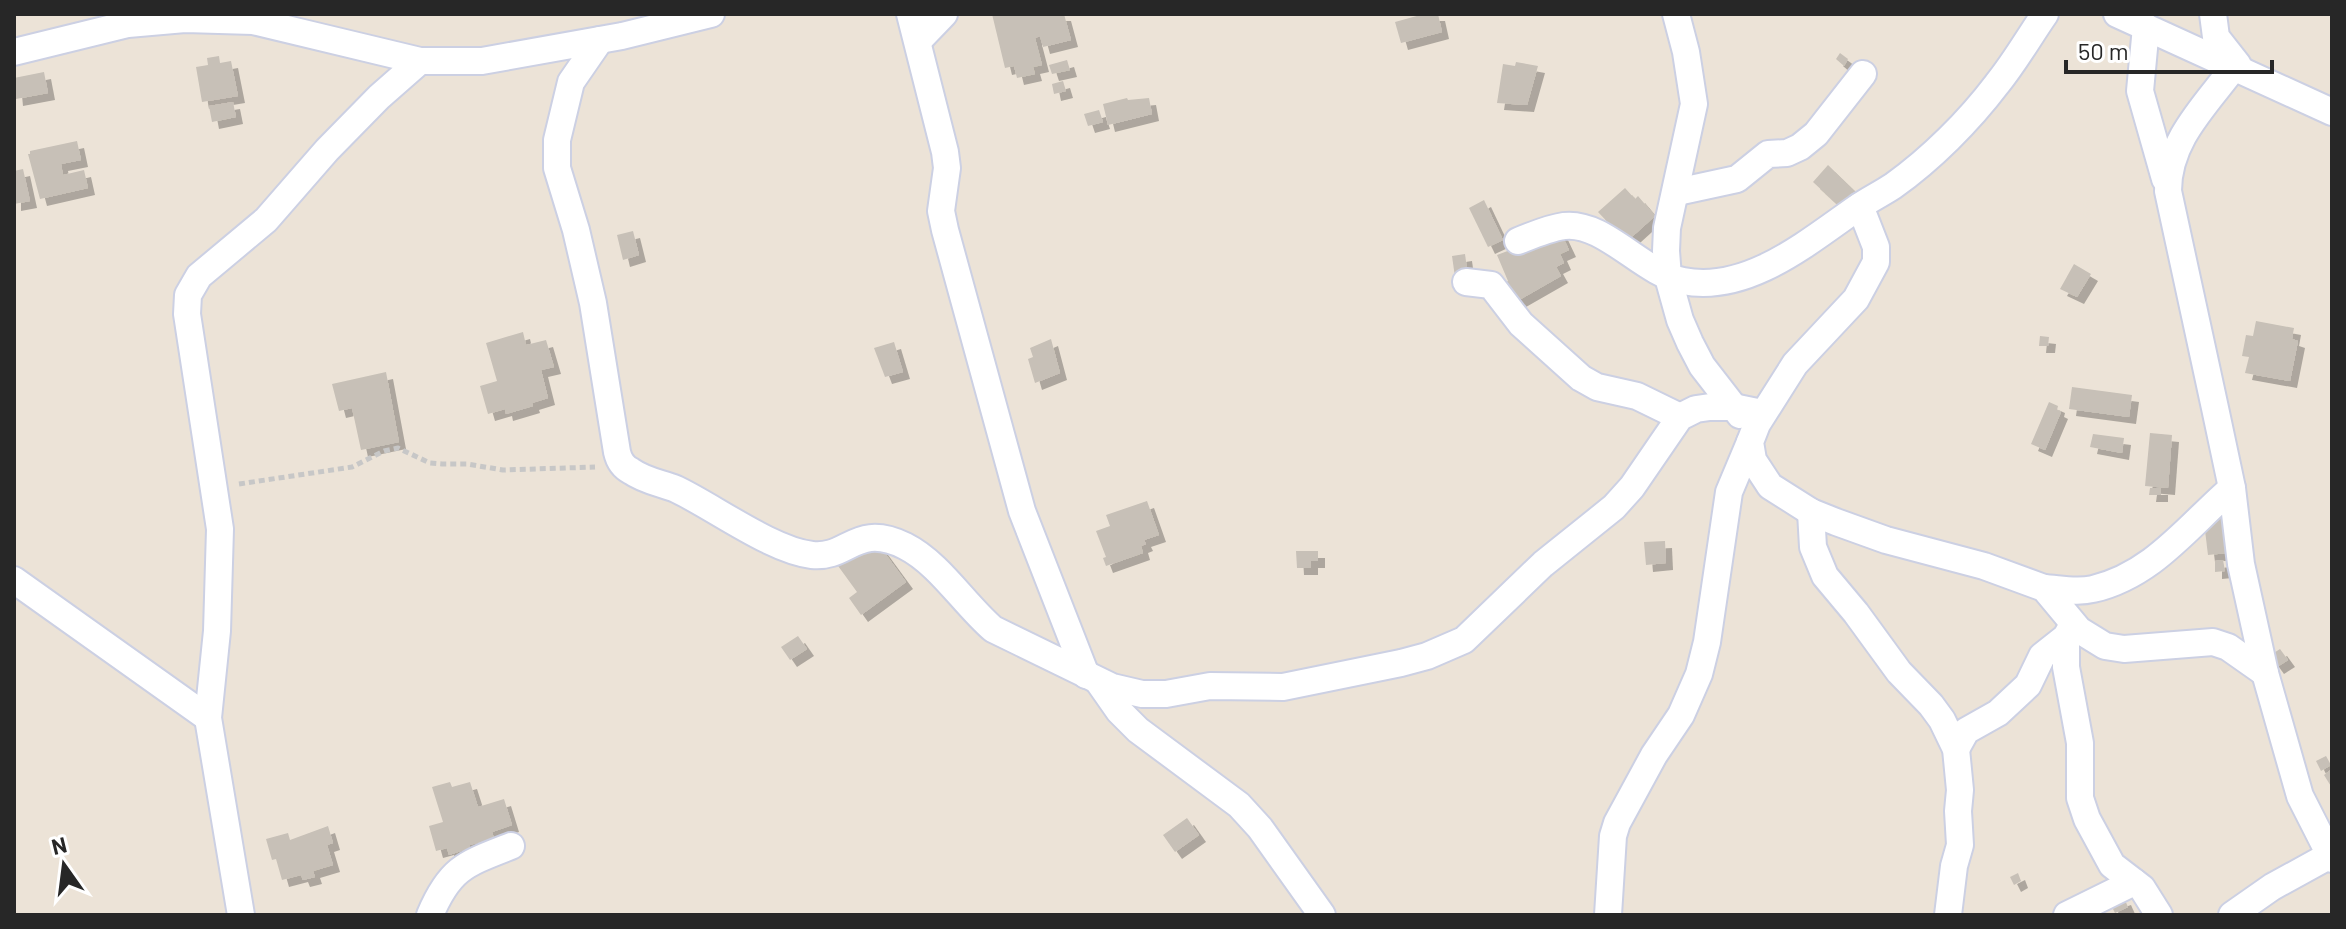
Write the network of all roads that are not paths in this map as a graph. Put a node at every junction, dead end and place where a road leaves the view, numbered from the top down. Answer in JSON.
{"nodes":[{"id":1,"x":711,"y":14,"type":"edge"},
{"id":2,"x":910,"y":14,"type":"edge"},
{"id":3,"x":944,"y":14,"type":"edge"},
{"id":4,"x":1676,"y":14,"type":"edge"},
{"id":5,"x":2045,"y":14,"type":"edge"},
{"id":6,"x":2117,"y":14,"type":"edge"},
{"id":7,"x":2213,"y":14,"type":"edge"},
{"id":8,"x":2146,"y":27,"type":"junction"},
{"id":9,"x":600,"y":40,"type":"junction"},
{"id":10,"x":918,"y":41,"type":"junction"},
{"id":11,"x":14,"y":52,"type":"edge"},
{"id":12,"x":420,"y":61,"type":"junction"},
{"id":13,"x":2238,"y":69,"type":"junction"},
{"id":14,"x":1863,"y":74,"type":"dead end"},
{"id":15,"x":2332,"y":112,"type":"edge"},
{"id":16,"x":2168,"y":191,"type":"junction"},
{"id":17,"x":1677,"y":192,"type":"junction"},
{"id":18,"x":1860,"y":206,"type":"junction"},
{"id":19,"x":1518,"y":241,"type":"dead end"},
{"id":20,"x":1668,"y":277,"type":"junction"},
{"id":21,"x":1466,"y":282,"type":"dead end"},
{"id":22,"x":1733,"y":407,"type":"junction"},
{"id":23,"x":1680,"y":417,"type":"junction"},
{"id":24,"x":1755,"y":430,"type":"junction"},
{"id":25,"x":2232,"y":488,"type":"junction"},
{"id":26,"x":1811,"y":512,"type":"junction"},
{"id":27,"x":14,"y":580,"type":"edge"},
{"id":28,"x":2044,"y":588,"type":"junction"},
{"id":29,"x":2069,"y":630,"type":"junction"},
{"id":30,"x":2265,"y":673,"type":"junction"},
{"id":31,"x":1092,"y":678,"type":"junction"},
{"id":32,"x":208,"y":718,"type":"junction"},
{"id":33,"x":1956,"y":749,"type":"junction"},
{"id":34,"x":511,"y":846,"type":"dead end"},
{"id":35,"x":2331,"y":856,"type":"edge"},
{"id":36,"x":2134,"y":882,"type":"junction"},
{"id":37,"x":241,"y":915,"type":"edge"},
{"id":38,"x":430,"y":915,"type":"edge"},
{"id":39,"x":1322,"y":915,"type":"edge"},
{"id":40,"x":1608,"y":915,"type":"edge"},
{"id":41,"x":1948,"y":915,"type":"edge"},
{"id":42,"x":2067,"y":915,"type":"edge"},
{"id":43,"x":2159,"y":915,"type":"edge"},
{"id":44,"x":2232,"y":915,"type":"edge"}],
"edges":[{"from":1,"to":9,"type":"street"},
{"from":2,"to":10,"type":"street"},
{"from":3,"to":10,"type":"street"},
{"from":4,"to":17,"type":"street"},
{"from":5,"to":18,"type":"street"},
{"from":6,"to":8,"type":"street"},
{"from":7,"to":13,"type":"street"},
{"from":8,"to":13,"type":"street"},
{"from":8,"to":16,"type":"street"},
{"from":9,"to":12,"type":"street"},
{"from":9,"to":31,"type":"street"},
{"from":10,"to":31,"type":"street"},
{"from":11,"to":12,"type":"street"},
{"from":12,"to":32,"type":"street"},
{"from":13,"to":15,"type":"street"},
{"from":13,"to":16,"type":"street"},
{"from":14,"to":17,"type":"street"},
{"from":16,"to":25,"type":"street"},
{"from":17,"to":20,"type":"street"},
{"from":18,"to":20,"type":"street"},
{"from":18,"to":24,"type":"street"},
{"from":19,"to":20,"type":"street"},
{"from":20,"to":22,"type":"street"},
{"from":21,"to":23,"type":"street"},
{"from":22,"to":23,"type":"street"},
{"from":22,"to":24,"type":"street"},
{"from":23,"to":31,"type":"street"},
{"from":24,"to":26,"type":"street"},
{"from":24,"to":40,"type":"street"},
{"from":25,"to":28,"type":"street"},
{"from":25,"to":30,"type":"street"},
{"from":26,"to":28,"type":"street"},
{"from":26,"to":33,"type":"street"},
{"from":27,"to":32,"type":"street"},
{"from":28,"to":29,"type":"street"},
{"from":29,"to":30,"type":"street"},
{"from":29,"to":33,"type":"street"},
{"from":29,"to":36,"type":"street"},
{"from":30,"to":35,"type":"street"},
{"from":31,"to":39,"type":"street"},
{"from":32,"to":37,"type":"street"},
{"from":33,"to":41,"type":"street"},
{"from":34,"to":38,"type":"street"},
{"from":35,"to":44,"type":"street"},
{"from":36,"to":42,"type":"street"},
{"from":36,"to":43,"type":"street"}]}
